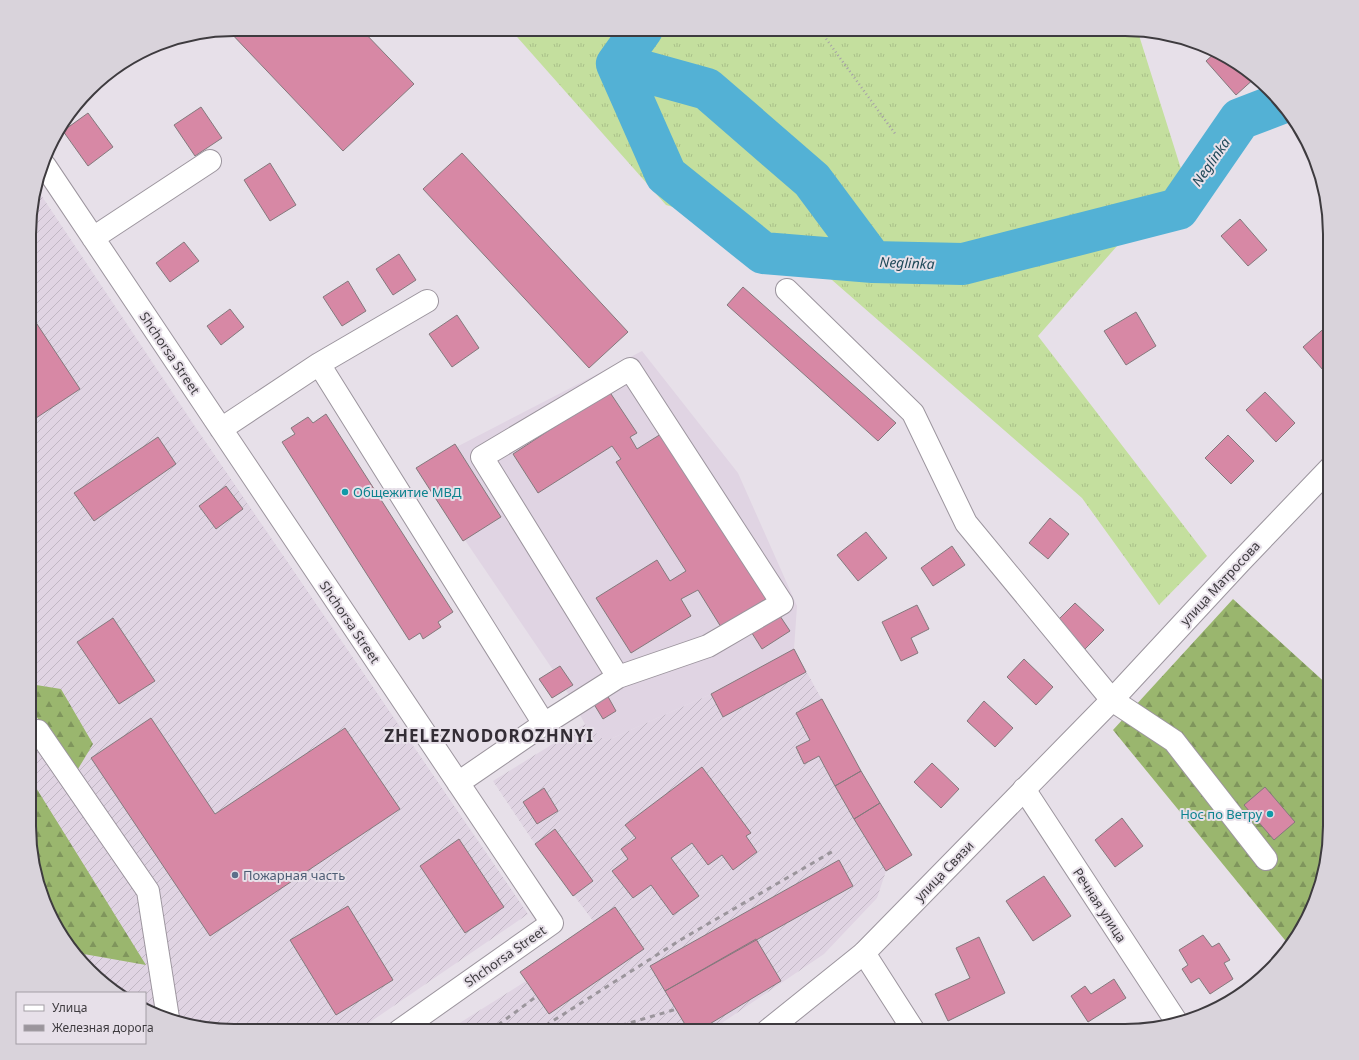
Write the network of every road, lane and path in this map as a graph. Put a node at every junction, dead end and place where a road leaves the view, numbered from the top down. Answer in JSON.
{"nodes":[{"id":1,"x":824,"y":36,"type":"edge"},
{"id":2,"x":896,"y":135,"type":"dead end"},
{"id":3,"x":210,"y":161,"type":"dead end"},
{"id":4,"x":47,"y":168,"type":"edge"},
{"id":5,"x":93,"y":238,"type":"junction"},
{"id":6,"x":787,"y":290,"type":"dead end"},
{"id":7,"x":427,"y":301,"type":"dead end"},
{"id":8,"x":319,"y":364,"type":"junction"},
{"id":9,"x":221,"y":429,"type":"junction"},
{"id":10,"x":1323,"y":475,"type":"edge"},
{"id":11,"x":618,"y":677,"type":"junction"},
{"id":12,"x":1112,"y":700,"type":"junction"},
{"id":13,"x":544,"y":724,"type":"junction"},
{"id":14,"x":38,"y":731,"type":"dead end"},
{"id":15,"x":458,"y":783,"type":"junction"},
{"id":16,"x":1024,"y":789,"type":"junction"},
{"id":17,"x":1266,"y":859,"type":"dead end"},
{"id":18,"x":864,"y":953,"type":"junction"},
{"id":19,"x":167,"y":1013,"type":"edge"},
{"id":20,"x":1174,"y":1018,"type":"edge"},
{"id":21,"x":409,"y":1024,"type":"edge"},
{"id":22,"x":776,"y":1024,"type":"edge"},
{"id":23,"x":910,"y":1024,"type":"edge"}],
"edges":[{"from":1,"to":2,"type":"path"},
{"from":3,"to":5,"type":"street"},
{"from":4,"to":5,"type":"street","name":"Shchorsa Street"},
{"from":5,"to":9,"type":"street","name":"Shchorsa Street"},
{"from":6,"to":12,"type":"street"},
{"from":7,"to":8,"type":"street"},
{"from":8,"to":9,"type":"street"},
{"from":8,"to":13,"type":"street"},
{"from":9,"to":15,"type":"street","name":"Shchorsa Street"},
{"from":10,"to":12,"type":"street","name":"улица Матросова"},
{"from":11,"to":11,"type":"street"},
{"from":11,"to":13,"type":"street"},
{"from":12,"to":16,"type":"street","name":"улица Связи"},
{"from":12,"to":17,"type":"street"},
{"from":13,"to":15,"type":"street"},
{"from":14,"to":19,"type":"street"},
{"from":15,"to":21,"type":"street","name":"Shchorsa Street"},
{"from":16,"to":18,"type":"street","name":"улица Связи"},
{"from":16,"to":20,"type":"street","name":"Речная улица"},
{"from":18,"to":22,"type":"street","name":"улица Связи"},
{"from":18,"to":23,"type":"street"}]}
